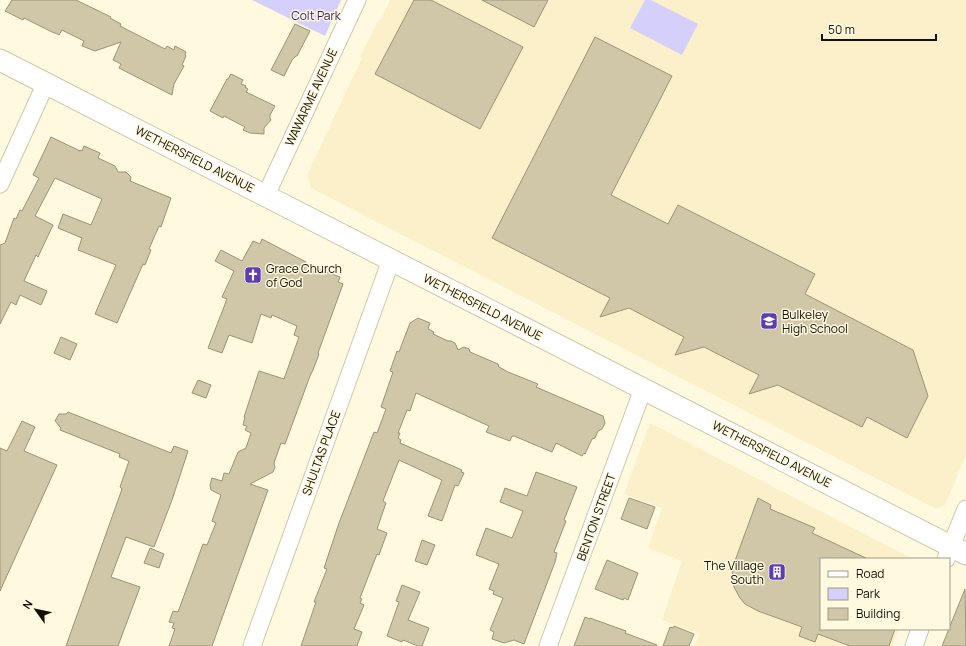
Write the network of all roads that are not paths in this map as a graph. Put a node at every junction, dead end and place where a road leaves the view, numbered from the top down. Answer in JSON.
{"nodes":[{"id":1,"x":357,"y":0,"type":"edge"},
{"id":2,"x":0,"y":60,"type":"edge"},
{"id":3,"x":46,"y":83,"type":"junction"},
{"id":4,"x":0,"y":184,"type":"edge"},
{"id":5,"x":266,"y":195,"type":"junction"},
{"id":6,"x":391,"y":260,"type":"junction"},
{"id":7,"x":643,"y":389,"type":"junction"},
{"id":8,"x":966,"y":509,"type":"edge"},
{"id":9,"x":954,"y":553,"type":"edge"},
{"id":10,"x":920,"y":630,"type":"edge"},
{"id":11,"x":252,"y":646,"type":"edge"},
{"id":12,"x":548,"y":646,"type":"edge"},
{"id":13,"x":914,"y":646,"type":"edge"}],
"edges":[{"from":1,"to":5,"type":"street","name":"WAWARME AVENUE"},
{"from":2,"to":3,"type":"main road","name":"WETHERSFIELD AVENUE"},
{"from":3,"to":4,"type":"street"},
{"from":3,"to":5,"type":"main road","name":"WETHERSFIELD AVENUE"},
{"from":5,"to":6,"type":"main road","name":"WETHERSFIELD AVENUE"},
{"from":6,"to":7,"type":"main road","name":"WETHERSFIELD AVENUE"},
{"from":6,"to":11,"type":"street","name":"SHULTAS PLACE"},
{"from":7,"to":9,"type":"main road","name":"WETHERSFIELD AVENUE"},
{"from":7,"to":12,"type":"street","name":"BENTON STREET"},
{"from":8,"to":9,"type":"street"},
{"from":10,"to":13,"type":"street"}]}
